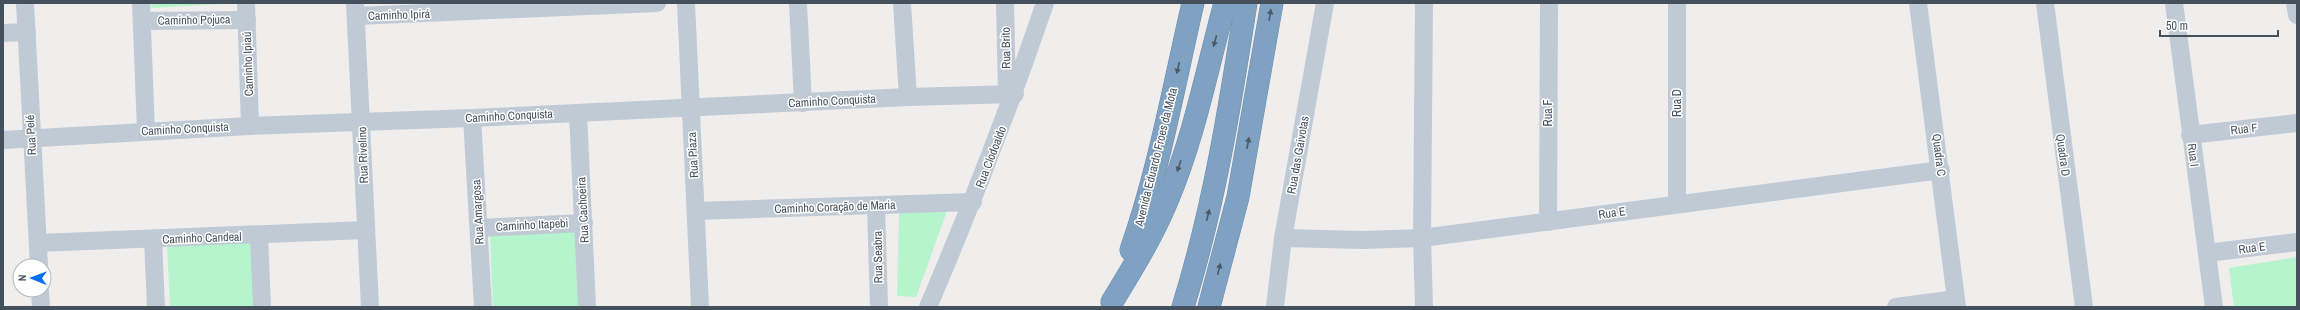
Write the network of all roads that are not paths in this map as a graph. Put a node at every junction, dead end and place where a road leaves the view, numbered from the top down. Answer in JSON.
{"nodes":[{"id":1,"x":25,"y":3,"type":"edge"},
{"id":2,"x":141,"y":3,"type":"edge"},
{"id":3,"x":657,"y":3,"type":"edge"},
{"id":4,"x":686,"y":3,"type":"edge"},
{"id":5,"x":798,"y":3,"type":"edge"},
{"id":6,"x":902,"y":3,"type":"edge"},
{"id":7,"x":1005,"y":3,"type":"edge"},
{"id":8,"x":1045,"y":3,"type":"edge"},
{"id":9,"x":1193,"y":3,"type":"edge"},
{"id":10,"x":1225,"y":3,"type":"edge"},
{"id":11,"x":1246,"y":3,"type":"edge"},
{"id":12,"x":1272,"y":3,"type":"edge"},
{"id":13,"x":1326,"y":3,"type":"edge"},
{"id":14,"x":1424,"y":3,"type":"edge"},
{"id":15,"x":1549,"y":3,"type":"edge"},
{"id":16,"x":1677,"y":3,"type":"edge"},
{"id":17,"x":1918,"y":3,"type":"edge"},
{"id":18,"x":2045,"y":3,"type":"edge"},
{"id":19,"x":2174,"y":3,"type":"edge"},
{"id":20,"x":2295,"y":3,"type":"edge"},
{"id":21,"x":580,"y":5,"type":"edge"},
{"id":22,"x":467,"y":8,"type":"edge"},
{"id":23,"x":356,"y":10,"type":"edge"},
{"id":24,"x":246,"y":11,"type":"edge"},
{"id":25,"x":2297,"y":15,"type":"edge"},
{"id":26,"x":142,"y":21,"type":"junction"},
{"id":27,"x":27,"y":32,"type":"junction"},
{"id":28,"x":3,"y":33,"type":"edge"},
{"id":29,"x":1011,"y":94,"type":"junction"},
{"id":30,"x":908,"y":96,"type":"junction"},
{"id":31,"x":802,"y":103,"type":"junction"},
{"id":32,"x":691,"y":108,"type":"junction"},
{"id":33,"x":578,"y":113,"type":"junction"},
{"id":34,"x":472,"y":118,"type":"junction"},
{"id":35,"x":362,"y":122,"type":"junction"},
{"id":36,"x":2297,"y":123,"type":"edge"},
{"id":37,"x":250,"y":126,"type":"junction"},
{"id":38,"x":146,"y":131,"type":"junction"},
{"id":39,"x":2190,"y":135,"type":"junction"},
{"id":40,"x":31,"y":137,"type":"junction"},
{"id":41,"x":3,"y":140,"type":"edge"},
{"id":42,"x":1941,"y":170,"type":"junction"},
{"id":43,"x":973,"y":202,"type":"junction"},
{"id":44,"x":1677,"y":204,"type":"junction"},
{"id":45,"x":876,"y":206,"type":"junction"},
{"id":46,"x":696,"y":211,"type":"junction"},
{"id":47,"x":1548,"y":222,"type":"junction"},
{"id":48,"x":584,"y":223,"type":"junction"},
{"id":49,"x":479,"y":228,"type":"junction"},
{"id":50,"x":366,"y":230,"type":"junction"},
{"id":51,"x":259,"y":236,"type":"junction"},
{"id":52,"x":1282,"y":238,"type":"junction"},
{"id":53,"x":1422,"y":238,"type":"junction"},
{"id":54,"x":153,"y":240,"type":"junction"},
{"id":55,"x":2297,"y":242,"type":"edge"},
{"id":56,"x":38,"y":243,"type":"junction"},
{"id":57,"x":2207,"y":253,"type":"junction"},
{"id":58,"x":39,"y":258,"type":"edge"},
{"id":59,"x":1956,"y":303,"type":"edge"},
{"id":60,"x":1111,"y":305,"type":"edge"},
{"id":61,"x":156,"y":307,"type":"edge"},
{"id":62,"x":262,"y":307,"type":"edge"},
{"id":63,"x":370,"y":307,"type":"edge"},
{"id":64,"x":483,"y":307,"type":"edge"},
{"id":65,"x":587,"y":307,"type":"edge"},
{"id":66,"x":700,"y":307,"type":"edge"},
{"id":67,"x":879,"y":307,"type":"edge"},
{"id":68,"x":928,"y":307,"type":"edge"},
{"id":69,"x":1183,"y":307,"type":"edge"},
{"id":70,"x":1209,"y":307,"type":"edge"},
{"id":71,"x":1275,"y":307,"type":"edge"},
{"id":72,"x":1424,"y":307,"type":"edge"},
{"id":73,"x":1896,"y":307,"type":"edge"},
{"id":74,"x":2084,"y":307,"type":"edge"},
{"id":75,"x":2214,"y":307,"type":"edge"}],
"edges":[{"from":1,"to":27,"type":"street","name":"Rua Pelé"},
{"from":2,"to":26,"type":"street"},
{"from":3,"to":21,"type":"street","name":"Caminho Ipirá"},
{"from":4,"to":32,"type":"street","name":"Rua Piaza"},
{"from":5,"to":31,"type":"street"},
{"from":6,"to":30,"type":"street"},
{"from":7,"to":29,"type":"street","name":"Rua Brito"},
{"from":8,"to":29,"type":"street","name":"Rua Clodoaldo"},
{"from":9,"to":60,"type":"highway","name":"Avenida Eduardo Froes da Mota","one_way":true},
{"from":10,"to":60,"type":"highway","one_way":true},
{"from":69,"to":11,"type":"highway","one_way":true},
{"from":70,"to":12,"type":"highway","one_way":true},
{"from":13,"to":52,"type":"street","name":"Rua das Gaivotas"},
{"from":14,"to":53,"type":"street"},
{"from":15,"to":47,"type":"street","name":"Rua F"},
{"from":16,"to":44,"type":"street","name":"Rua D"},
{"from":17,"to":42,"type":"street","name":"Quadra C"},
{"from":18,"to":74,"type":"street","name":"Quadra D"},
{"from":19,"to":39,"type":"street","name":"Rua I"},
{"from":20,"to":25,"type":"street"},
{"from":21,"to":22,"type":"street","name":"Caminho Ipirá"},
{"from":22,"to":23,"type":"street","name":"Caminho Ipirá"},
{"from":23,"to":35,"type":"street","name":"Rua Rivelino"},
{"from":24,"to":26,"type":"street","name":"Caminho Pojuca"},
{"from":24,"to":37,"type":"street","name":"Caminho Ipiaú"},
{"from":26,"to":38,"type":"street"},
{"from":27,"to":28,"type":"street"},
{"from":27,"to":40,"type":"street","name":"Rua Pelé"},
{"from":29,"to":30,"type":"street","name":"Caminho Conquista"},
{"from":29,"to":43,"type":"street","name":"Rua Clodoaldo"},
{"from":30,"to":31,"type":"street","name":"Caminho Conquista"},
{"from":31,"to":32,"type":"street","name":"Caminho Conquista"},
{"from":32,"to":33,"type":"street","name":"Caminho Conquista"},
{"from":32,"to":46,"type":"street","name":"Rua Piaza"},
{"from":33,"to":34,"type":"street","name":"Caminho Conquista"},
{"from":33,"to":48,"type":"street","name":"Rua Cachoeira"},
{"from":34,"to":35,"type":"street","name":"Caminho Conquista"},
{"from":34,"to":49,"type":"street","name":"Rua Amargosa"},
{"from":35,"to":37,"type":"street","name":"Caminho Conquista"},
{"from":35,"to":50,"type":"street","name":"Rua Rivelino"},
{"from":36,"to":39,"type":"street","name":"Rua F"},
{"from":37,"to":38,"type":"street","name":"Caminho Conquista"},
{"from":38,"to":40,"type":"street","name":"Caminho Conquista"},
{"from":39,"to":57,"type":"street","name":"Rua I"},
{"from":40,"to":41,"type":"street","name":"Caminho Conquista"},
{"from":40,"to":56,"type":"street","name":"Rua Pelé"},
{"from":42,"to":44,"type":"street","name":"Rua E"},
{"from":42,"to":59,"type":"street","name":"Quadra C"},
{"from":43,"to":45,"type":"street","name":"Caminho Coração de Maria"},
{"from":43,"to":68,"type":"street","name":"Rua Clodoaldo"},
{"from":44,"to":47,"type":"street","name":"Rua E"},
{"from":45,"to":46,"type":"street","name":"Caminho Coração de Maria"},
{"from":45,"to":67,"type":"street","name":"Rua Seabra"},
{"from":46,"to":66,"type":"street","name":"Rua Piaza"},
{"from":47,"to":53,"type":"street","name":"Rua E"},
{"from":48,"to":49,"type":"street","name":"Caminho Itapebi"},
{"from":48,"to":65,"type":"street","name":"Rua Cachoeira"},
{"from":49,"to":64,"type":"street","name":"Rua Amargosa"},
{"from":50,"to":51,"type":"street","name":"Caminho Candeal"},
{"from":50,"to":63,"type":"street","name":"Rua Rivelino"},
{"from":51,"to":54,"type":"street","name":"Caminho Candeal"},
{"from":51,"to":62,"type":"street"},
{"from":52,"to":53,"type":"street","name":"Rua E"},
{"from":52,"to":71,"type":"street","name":"Rua das Gaivotas"},
{"from":53,"to":72,"type":"street"},
{"from":54,"to":56,"type":"street","name":"Caminho Candeal"},
{"from":54,"to":61,"type":"street"},
{"from":55,"to":57,"type":"street","name":"Rua E"},
{"from":56,"to":58,"type":"street","name":"Rua Pelé"},
{"from":57,"to":75,"type":"street","name":"Rua I"},
{"from":59,"to":73,"type":"street"}]}
